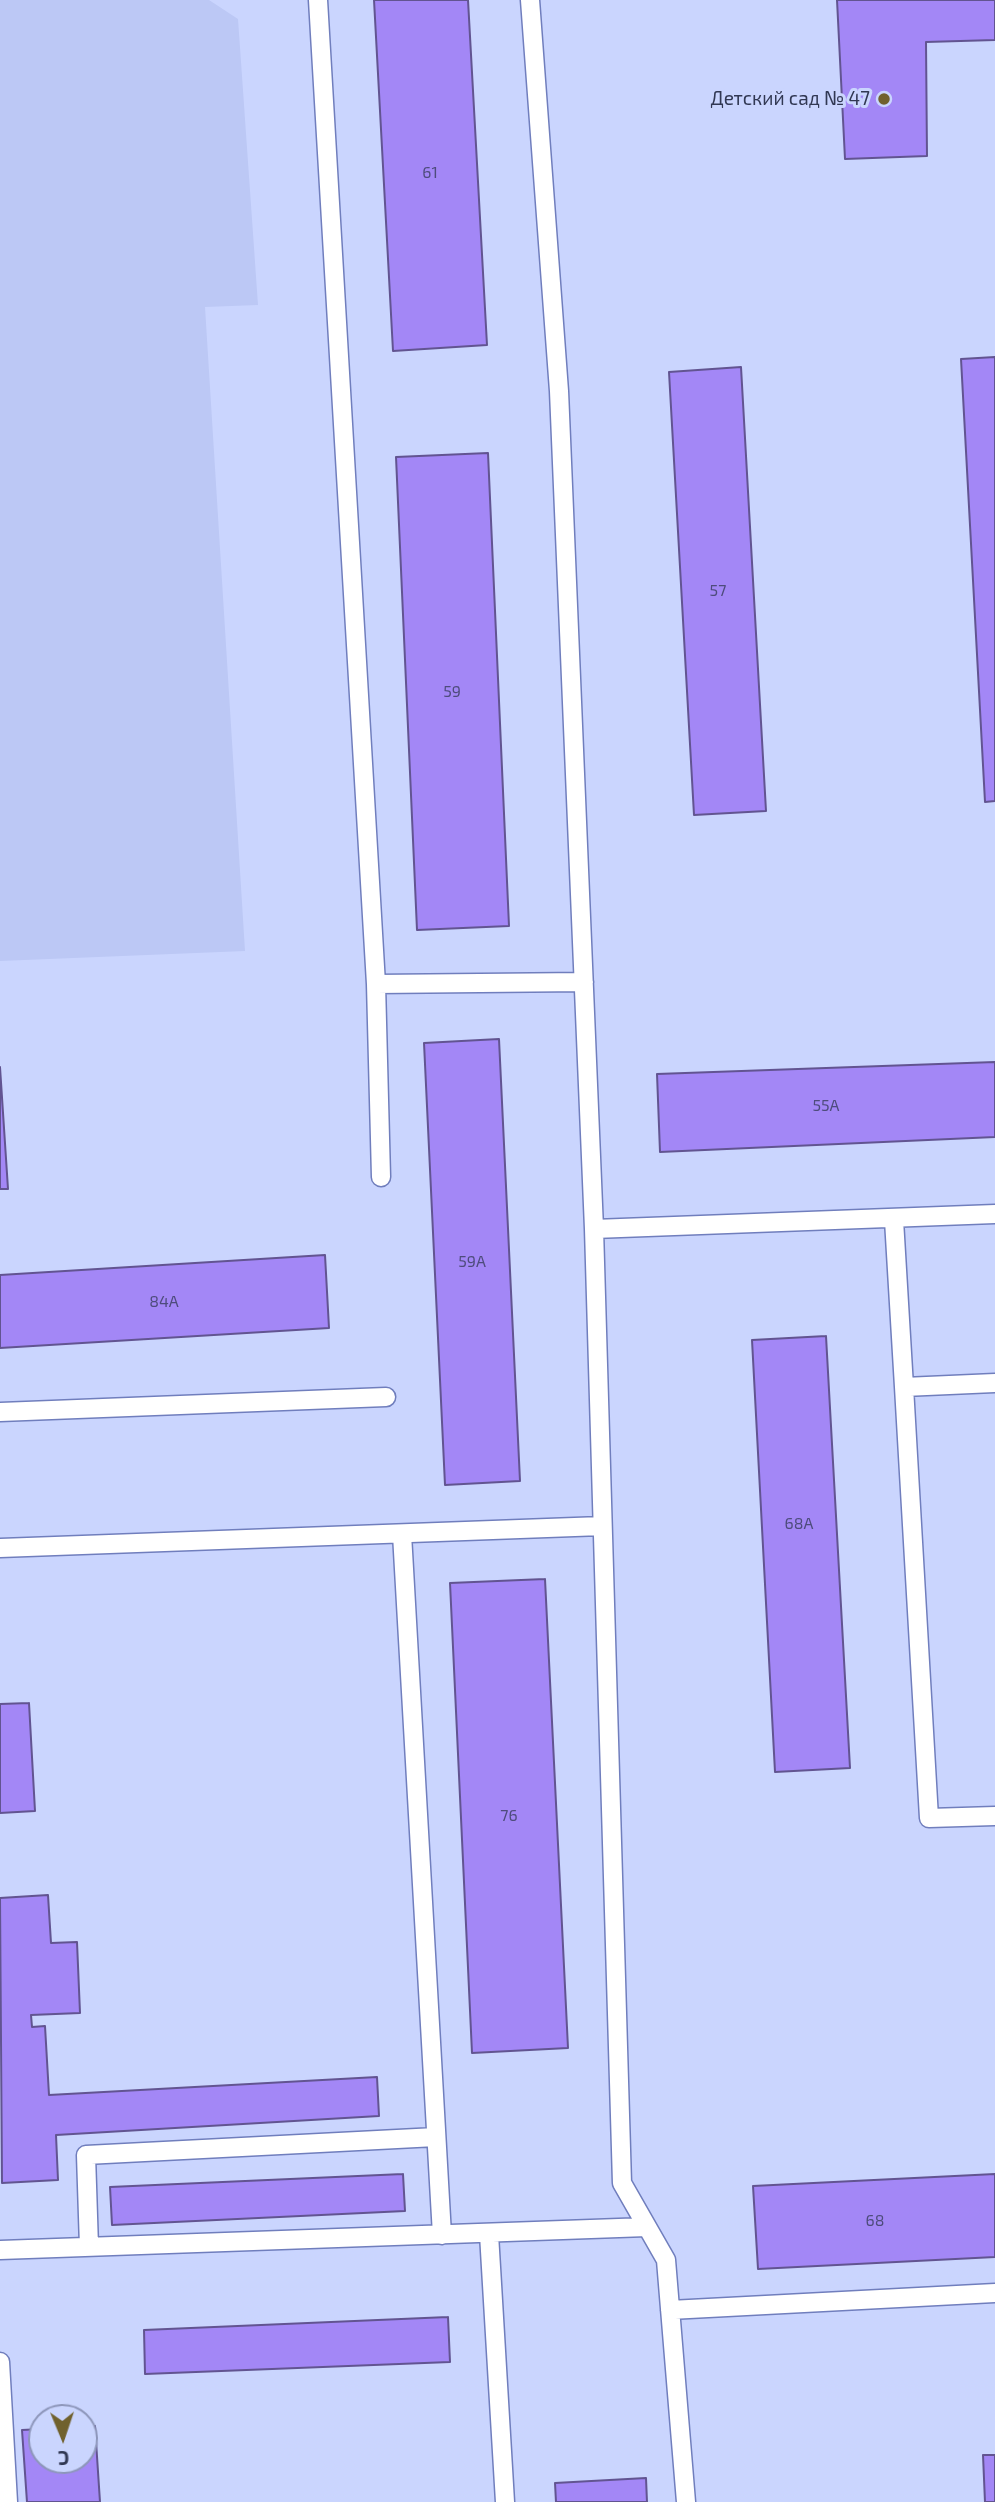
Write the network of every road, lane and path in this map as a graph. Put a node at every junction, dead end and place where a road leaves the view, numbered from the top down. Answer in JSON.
{"nodes":[{"id":1,"x":318,"y":0,"type":"edge"},
{"id":2,"x":530,"y":0,"type":"edge"},
{"id":3,"x":584,"y":982,"type":"junction"},
{"id":4,"x":376,"y":984,"type":"junction"},
{"id":5,"x":381,"y":1177,"type":"dead end"},
{"id":6,"x":995,"y":1214,"type":"edge"},
{"id":7,"x":894,"y":1220,"type":"junction"},
{"id":8,"x":594,"y":1229,"type":"junction"},
{"id":9,"x":995,"y":1383,"type":"edge"},
{"id":10,"x":904,"y":1387,"type":"junction"},
{"id":11,"x":386,"y":1397,"type":"dead end"},
{"id":12,"x":0,"y":1412,"type":"edge"},
{"id":13,"x":602,"y":1525,"type":"junction"},
{"id":14,"x":402,"y":1534,"type":"junction"},
{"id":15,"x":0,"y":1548,"type":"edge"},
{"id":16,"x":995,"y":1816,"type":"edge"},
{"id":17,"x":436,"y":2137,"type":"junction"},
{"id":18,"x":647,"y":2227,"type":"junction"},
{"id":19,"x":489,"y":2234,"type":"junction"},
{"id":20,"x":442,"y":2235,"type":"junction"},
{"id":21,"x":89,"y":2247,"type":"junction"},
{"id":22,"x":0,"y":2250,"type":"edge"},
{"id":23,"x":995,"y":2293,"type":"edge"},
{"id":24,"x":670,"y":2310,"type":"junction"},
{"id":25,"x":0,"y":2362,"type":"edge"},
{"id":26,"x":8,"y":2502,"type":"edge"},
{"id":27,"x":505,"y":2502,"type":"edge"},
{"id":28,"x":686,"y":2502,"type":"edge"}],
"edges":[{"from":1,"to":4,"type":"lane"},
{"from":2,"to":3,"type":"lane"},
{"from":3,"to":4,"type":"lane"},
{"from":3,"to":8,"type":"lane"},
{"from":4,"to":5,"type":"lane"},
{"from":6,"to":7,"type":"lane"},
{"from":7,"to":8,"type":"lane"},
{"from":7,"to":10,"type":"lane"},
{"from":8,"to":13,"type":"lane"},
{"from":9,"to":10,"type":"lane"},
{"from":10,"to":16,"type":"lane"},
{"from":11,"to":12,"type":"lane"},
{"from":13,"to":14,"type":"lane"},
{"from":13,"to":18,"type":"lane"},
{"from":14,"to":15,"type":"lane"},
{"from":14,"to":17,"type":"lane"},
{"from":17,"to":20,"type":"lane"},
{"from":17,"to":21,"type":"lane"},
{"from":18,"to":19,"type":"lane"},
{"from":18,"to":24,"type":"lane"},
{"from":19,"to":20,"type":"lane"},
{"from":19,"to":27,"type":"lane"},
{"from":20,"to":21,"type":"lane"},
{"from":21,"to":22,"type":"lane"},
{"from":23,"to":24,"type":"lane"},
{"from":24,"to":28,"type":"lane"},
{"from":25,"to":26,"type":"lane"}]}
